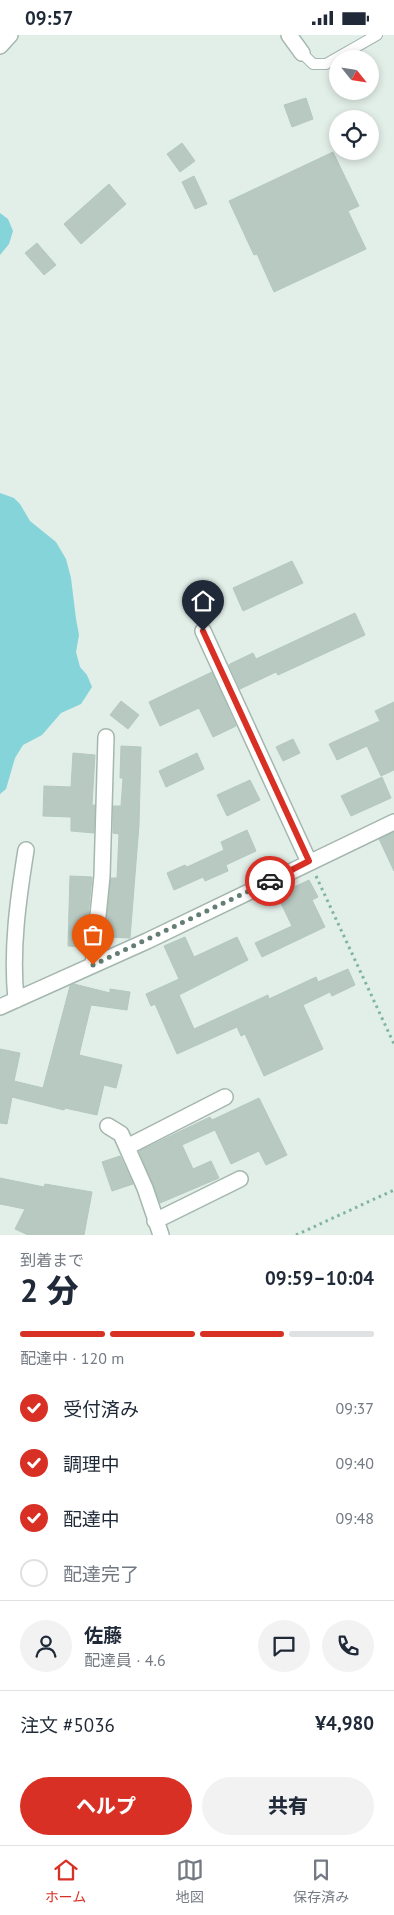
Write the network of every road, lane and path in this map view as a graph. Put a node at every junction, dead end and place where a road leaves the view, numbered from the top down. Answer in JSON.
{"nodes":[{"id":1,"x":10,"y":35,"type":"edge"},
{"id":2,"x":289,"y":35,"type":"edge"},
{"id":3,"x":377,"y":35,"type":"edge"},
{"id":4,"x":0,"y":46,"type":"edge"},
{"id":5,"x":302,"y":53,"type":"joint"},
{"id":6,"x":203,"y":631,"type":"dead end"},
{"id":7,"x":106,"y":737,"type":"dead end"},
{"id":8,"x":394,"y":822,"type":"edge"},
{"id":9,"x":26,"y":850,"type":"dead end"},
{"id":10,"x":309,"y":861,"type":"junction"},
{"id":11,"x":93,"y":965,"type":"junction"},
{"id":12,"x":16,"y":1000,"type":"junction"},
{"id":13,"x":0,"y":1007,"type":"edge"},
{"id":14,"x":394,"y":1044,"type":"edge"},
{"id":15,"x":225,"y":1097,"type":"dead end"},
{"id":16,"x":108,"y":1126,"type":"dead end"},
{"id":17,"x":127,"y":1147,"type":"junction"},
{"id":18,"x":240,"y":1179,"type":"dead end"},
{"id":19,"x":394,"y":1190,"type":"edge"},
{"id":20,"x":158,"y":1228,"type":"edge"},
{"id":21,"x":296,"y":1235,"type":"edge"}],
"edges":[{"from":1,"to":4,"type":"street"},
{"from":2,"to":5,"type":"street"},
{"from":3,"to":5,"type":"lane"},
{"from":6,"to":10,"type":"street"},
{"from":7,"to":11,"type":"street"},
{"from":8,"to":10,"type":"street"},
{"from":9,"to":12,"type":"street"},
{"from":10,"to":11,"type":"street"},
{"from":10,"to":14,"type":"path"},
{"from":11,"to":12,"type":"street"},
{"from":12,"to":13,"type":"street"},
{"from":15,"to":17,"type":"street"},
{"from":16,"to":17,"type":"street"},
{"from":17,"to":20,"type":"street"},
{"from":18,"to":20,"type":"street"},
{"from":19,"to":21,"type":"path"}]}
